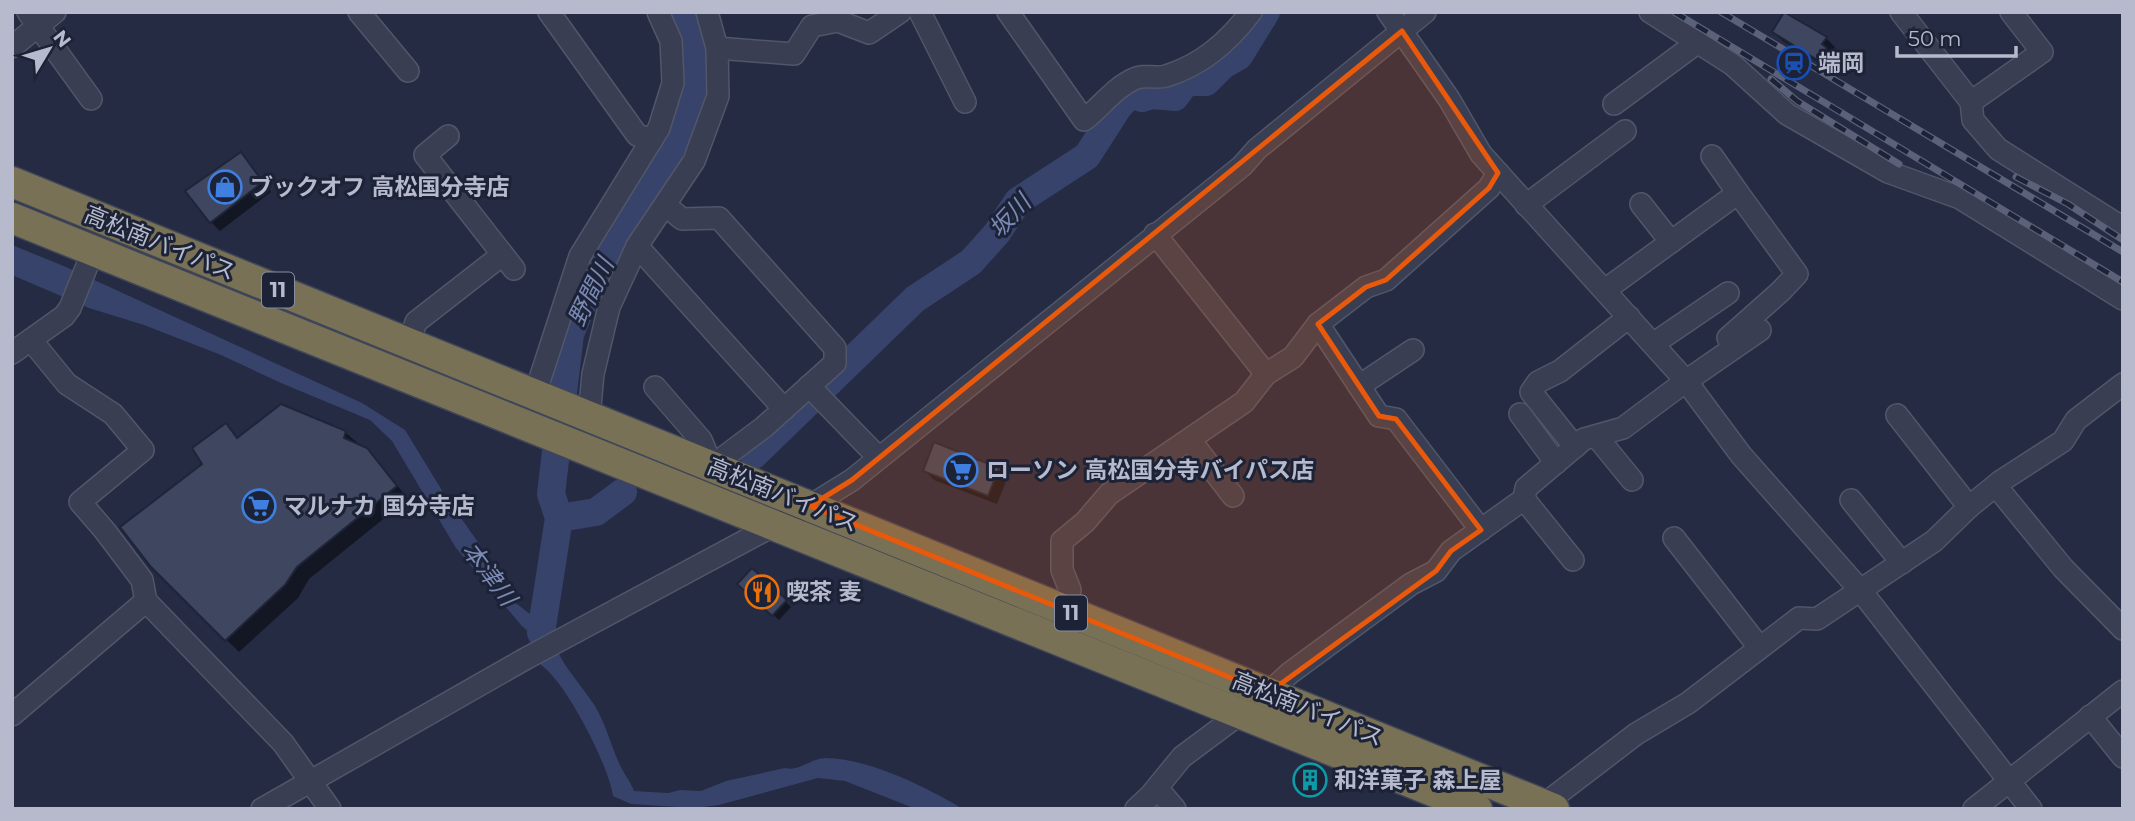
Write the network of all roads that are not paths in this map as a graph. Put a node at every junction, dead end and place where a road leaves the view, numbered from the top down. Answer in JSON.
{"nodes":[{"id":1,"x":55,"y":12,"type":"edge"},
{"id":2,"x":359,"y":12,"type":"edge"},
{"id":3,"x":549,"y":12,"type":"edge"},
{"id":4,"x":658,"y":12,"type":"edge"},
{"id":5,"x":707,"y":12,"type":"edge"},
{"id":6,"x":900,"y":12,"type":"edge"},
{"id":7,"x":920,"y":12,"type":"edge"},
{"id":8,"x":1008,"y":12,"type":"edge"},
{"id":9,"x":1251,"y":12,"type":"edge"},
{"id":10,"x":1388,"y":12,"type":"edge"},
{"id":11,"x":1425,"y":12,"type":"edge"},
{"id":12,"x":1650,"y":12,"type":"edge"},
{"id":13,"x":1901,"y":12,"type":"edge"},
{"id":14,"x":2011,"y":12,"type":"edge"},
{"id":15,"x":835,"y":17,"type":"edge"},
{"id":16,"x":33,"y":19,"type":"edge"},
{"id":17,"x":1402,"y":31,"type":"junction"},
{"id":18,"x":1698,"y":43,"type":"junction"},
{"id":19,"x":12,"y":47,"type":"edge"},
{"id":20,"x":718,"y":48,"type":"junction"},
{"id":21,"x":408,"y":71,"type":"dead end"},
{"id":22,"x":91,"y":99,"type":"dead end"},
{"id":23,"x":965,"y":102,"type":"dead end"},
{"id":24,"x":1972,"y":102,"type":"junction"},
{"id":25,"x":1614,"y":104,"type":"dead end"},
{"id":26,"x":1625,"y":131,"type":"dead end"},
{"id":27,"x":449,"y":136,"type":"dead end"},
{"id":28,"x":652,"y":140,"type":"junction"},
{"id":29,"x":1712,"y":156,"type":"dead end"},
{"id":30,"x":1498,"y":173,"type":"junction"},
{"id":31,"x":12,"y":182,"type":"edge"},
{"id":32,"x":1738,"y":193,"type":"junction"},
{"id":33,"x":1641,"y":204,"type":"dead end"},
{"id":34,"x":665,"y":205,"type":"junction"},
{"id":35,"x":1526,"y":205,"type":"junction"},
{"id":36,"x":12,"y":218,"type":"edge"},
{"id":37,"x":2123,"y":228,"type":"edge"},
{"id":38,"x":1155,"y":234,"type":"junction"},
{"id":39,"x":1671,"y":242,"type":"junction"},
{"id":40,"x":637,"y":246,"type":"junction"},
{"id":41,"x":88,"y":262,"type":"junction"},
{"id":42,"x":1605,"y":290,"type":"junction"},
{"id":43,"x":1728,"y":293,"type":"dead end"},
{"id":44,"x":2123,"y":299,"type":"edge"},
{"id":45,"x":1629,"y":317,"type":"junction"},
{"id":46,"x":1318,"y":324,"type":"junction"},
{"id":47,"x":1760,"y":330,"type":"dead end"},
{"id":48,"x":31,"y":340,"type":"junction"},
{"id":49,"x":409,"y":343,"type":"junction"},
{"id":50,"x":1653,"y":344,"type":"junction"},
{"id":51,"x":1413,"y":350,"type":"dead end"},
{"id":52,"x":12,"y":353,"type":"edge"},
{"id":53,"x":1266,"y":374,"type":"junction"},
{"id":54,"x":1682,"y":376,"type":"junction"},
{"id":55,"x":2123,"y":384,"type":"edge"},
{"id":56,"x":1359,"y":386,"type":"junction"},
{"id":57,"x":655,"y":387,"type":"dead end"},
{"id":58,"x":816,"y":393,"type":"junction"},
{"id":59,"x":539,"y":396,"type":"junction"},
{"id":60,"x":783,"y":409,"type":"junction"},
{"id":61,"x":1520,"y":414,"type":"dead end"},
{"id":62,"x":1897,"y":415,"type":"dead end"},
{"id":63,"x":589,"y":417,"type":"junction"},
{"id":64,"x":1596,"y":436,"type":"junction"},
{"id":65,"x":1190,"y":440,"type":"junction"},
{"id":66,"x":1575,"y":447,"type":"junction"},
{"id":67,"x":878,"y":457,"type":"junction"},
{"id":68,"x":1556,"y":463,"type":"junction"},
{"id":69,"x":712,"y":466,"type":"junction"},
{"id":70,"x":1632,"y":480,"type":"dead end"},
{"id":71,"x":1996,"y":486,"type":"junction"},
{"id":72,"x":1233,"y":496,"type":"dead end"},
{"id":73,"x":1524,"y":499,"type":"junction"},
{"id":74,"x":1851,"y":500,"type":"dead end"},
{"id":75,"x":810,"y":506,"type":"junction"},
{"id":76,"x":1969,"y":507,"type":"junction"},
{"id":77,"x":773,"y":525,"type":"junction"},
{"id":78,"x":1481,"y":530,"type":"junction"},
{"id":79,"x":1674,"y":538,"type":"dead end"},
{"id":80,"x":1573,"y":559,"type":"dead end"},
{"id":81,"x":1902,"y":563,"type":"junction"},
{"id":82,"x":1861,"y":591,"type":"junction"},
{"id":83,"x":146,"y":601,"type":"junction"},
{"id":84,"x":1063,"y":609,"type":"junction"},
{"id":85,"x":2123,"y":629,"type":"edge"},
{"id":86,"x":1759,"y":647,"type":"junction"},
{"id":87,"x":2123,"y":691,"type":"edge"},
{"id":88,"x":1268,"y":693,"type":"junction"},
{"id":89,"x":1241,"y":713,"type":"junction"},
{"id":90,"x":12,"y":715,"type":"edge"},
{"id":91,"x":2090,"y":716,"type":"junction"},
{"id":92,"x":2123,"y":757,"type":"edge"},
{"id":93,"x":2011,"y":780,"type":"junction"},
{"id":94,"x":312,"y":782,"type":"junction"},
{"id":95,"x":1157,"y":788,"type":"junction"},
{"id":96,"x":1545,"y":807,"type":"edge"},
{"id":97,"x":262,"y":809,"type":"edge"},
{"id":98,"x":285,"y":809,"type":"edge"},
{"id":99,"x":330,"y":809,"type":"edge"},
{"id":100,"x":1136,"y":809,"type":"edge"},
{"id":101,"x":1175,"y":809,"type":"edge"},
{"id":102,"x":1477,"y":809,"type":"edge"},
{"id":103,"x":1974,"y":809,"type":"edge"},
{"id":104,"x":2031,"y":809,"type":"edge"}],
"edges":[{"from":1,"to":16,"type":"street"},
{"from":2,"to":21,"type":"street"},
{"from":3,"to":28,"type":"street"},
{"from":4,"to":28,"type":"street"},
{"from":5,"to":20,"type":"street"},
{"from":6,"to":15,"type":"street"},
{"from":7,"to":23,"type":"street"},
{"from":8,"to":9,"type":"street"},
{"from":10,"to":17,"type":"street"},
{"from":11,"to":17,"type":"street"},
{"from":12,"to":18,"type":"street"},
{"from":13,"to":24,"type":"street"},
{"from":14,"to":24,"type":"street"},
{"from":15,"to":20,"type":"street"},
{"from":16,"to":19,"type":"street"},
{"from":16,"to":22,"type":"street"},
{"from":17,"to":30,"type":"street"},
{"from":17,"to":38,"type":"street"},
{"from":18,"to":25,"type":"street"},
{"from":18,"to":44,"type":"street"},
{"from":20,"to":34,"type":"street"},
{"from":24,"to":37,"type":"street"},
{"from":26,"to":35,"type":"street"},
{"from":27,"to":49,"type":"street"},
{"from":28,"to":59,"type":"street"},
{"from":29,"to":32,"type":"street"},
{"from":30,"to":35,"type":"street"},
{"from":30,"to":46,"type":"street"},
{"from":31,"to":49,"type":"highway","name":"高松南バイパス","number":"11"},
{"from":32,"to":39,"type":"street"},
{"from":32,"to":54,"type":"street"},
{"from":33,"to":39,"type":"street"},
{"from":34,"to":40,"type":"street"},
{"from":34,"to":58,"type":"street"},
{"from":35,"to":42,"type":"street"},
{"from":36,"to":41,"type":"highway","name":"高松南バイパス","number":"11"},
{"from":38,"to":53,"type":"street"},
{"from":38,"to":67,"type":"street"},
{"from":39,"to":42,"type":"street"},
{"from":40,"to":60,"type":"street"},
{"from":40,"to":63,"type":"street"},
{"from":41,"to":48,"type":"street"},
{"from":41,"to":77,"type":"highway","name":"高松南バイパス","number":"11"},
{"from":42,"to":45,"type":"street"},
{"from":43,"to":50,"type":"street"},
{"from":45,"to":50,"type":"street"},
{"from":45,"to":66,"type":"street"},
{"from":46,"to":53,"type":"street"},
{"from":46,"to":56,"type":"street"},
{"from":47,"to":54,"type":"street"},
{"from":48,"to":52,"type":"street"},
{"from":48,"to":83,"type":"street"},
{"from":49,"to":59,"type":"highway","name":"高松南バイパス","number":"11"},
{"from":50,"to":54,"type":"street"},
{"from":51,"to":56,"type":"street"},
{"from":53,"to":65,"type":"street"},
{"from":54,"to":64,"type":"street"},
{"from":54,"to":82,"type":"street"},
{"from":55,"to":71,"type":"street"},
{"from":56,"to":78,"type":"street"},
{"from":57,"to":69,"type":"street"},
{"from":58,"to":60,"type":"street"},
{"from":58,"to":67,"type":"street"},
{"from":59,"to":63,"type":"highway","name":"高松南バイパス","number":"11"},
{"from":60,"to":69,"type":"street"},
{"from":61,"to":68,"type":"street"},
{"from":62,"to":76,"type":"street"},
{"from":63,"to":69,"type":"highway","name":"高松南バイパス","number":"11"},
{"from":64,"to":66,"type":"street"},
{"from":64,"to":70,"type":"street"},
{"from":65,"to":72,"type":"street"},
{"from":65,"to":84,"type":"street"},
{"from":66,"to":68,"type":"street"},
{"from":67,"to":75,"type":"street"},
{"from":68,"to":73,"type":"street"},
{"from":69,"to":75,"type":"highway","name":"高松南バイパス","number":"11"},
{"from":71,"to":76,"type":"street"},
{"from":71,"to":85,"type":"street"},
{"from":73,"to":78,"type":"street"},
{"from":73,"to":80,"type":"street"},
{"from":74,"to":81,"type":"street"},
{"from":75,"to":77,"type":"street"},
{"from":75,"to":84,"type":"highway","name":"高松南バイパス","number":"11"},
{"from":76,"to":81,"type":"street"},
{"from":77,"to":89,"type":"highway","name":"高松南バイパス","number":"11"},
{"from":77,"to":94,"type":"street"},
{"from":78,"to":88,"type":"street"},
{"from":79,"to":86,"type":"street"},
{"from":81,"to":82,"type":"street"},
{"from":82,"to":86,"type":"street"},
{"from":82,"to":93,"type":"street"},
{"from":83,"to":90,"type":"street"},
{"from":83,"to":94,"type":"street"},
{"from":84,"to":88,"type":"highway","name":"高松南バイパス","number":"11"},
{"from":86,"to":96,"type":"street"},
{"from":87,"to":91,"type":"street"},
{"from":88,"to":89,"type":"street"},
{"from":88,"to":96,"type":"highway","name":"高松南バイパス","number":"11"},
{"from":89,"to":95,"type":"street"},
{"from":89,"to":102,"type":"highway","name":"高松南バイパス","number":"11"},
{"from":91,"to":92,"type":"street"},
{"from":91,"to":93,"type":"street"},
{"from":93,"to":103,"type":"street"},
{"from":93,"to":104,"type":"street"},
{"from":94,"to":97,"type":"street"},
{"from":94,"to":98,"type":"street"},
{"from":94,"to":99,"type":"street"},
{"from":95,"to":100,"type":"street"},
{"from":95,"to":101,"type":"street"}]}
